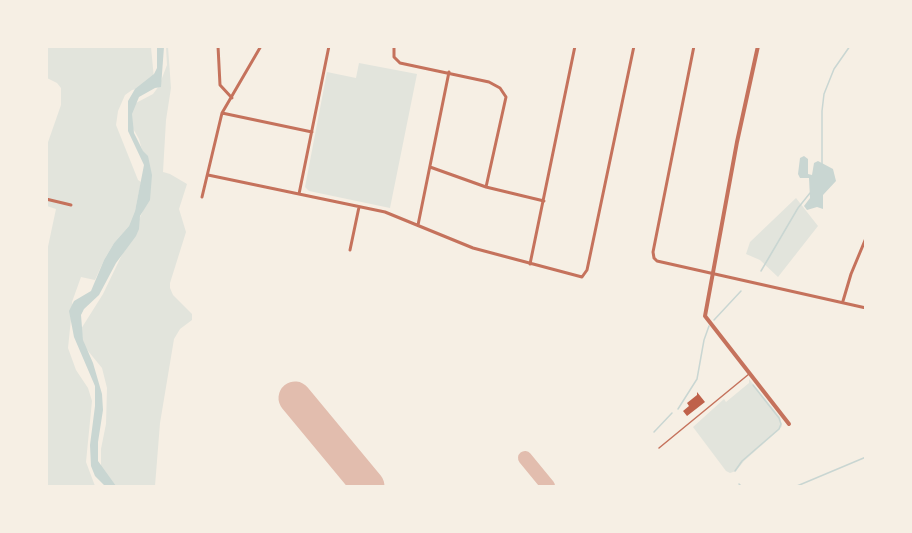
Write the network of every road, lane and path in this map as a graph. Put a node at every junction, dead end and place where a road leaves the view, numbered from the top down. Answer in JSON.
{"nodes":[{"id":1,"x":218,"y":46,"type":"edge"},
{"id":2,"x":261,"y":46,"type":"edge"},
{"id":3,"x":329,"y":46,"type":"edge"},
{"id":4,"x":394,"y":46,"type":"edge"},
{"id":5,"x":575,"y":46,"type":"edge"},
{"id":6,"x":694,"y":46,"type":"edge"},
{"id":7,"x":758,"y":46,"type":"edge"},
{"id":8,"x":634,"y":47,"type":"edge"},
{"id":9,"x":449,"y":72,"type":"junction"},
{"id":10,"x":232,"y":98,"type":"junction"},
{"id":11,"x":222,"y":113,"type":"junction"},
{"id":12,"x":312,"y":132,"type":"junction"},
{"id":13,"x":430,"y":167,"type":"junction"},
{"id":14,"x":208,"y":175,"type":"junction"},
{"id":15,"x":486,"y":188,"type":"junction"},
{"id":16,"x":299,"y":194,"type":"junction"},
{"id":17,"x":202,"y":197,"type":"dead end"},
{"id":18,"x":46,"y":199,"type":"edge"},
{"id":19,"x":544,"y":201,"type":"junction"},
{"id":20,"x":71,"y":205,"type":"dead end"},
{"id":21,"x":359,"y":207,"type":"junction"},
{"id":22,"x":418,"y":225,"type":"junction"},
{"id":23,"x":866,"y":238,"type":"edge"},
{"id":24,"x":350,"y":250,"type":"dead end"},
{"id":25,"x":530,"y":264,"type":"junction"},
{"id":26,"x":713,"y":272,"type":"junction"},
{"id":27,"x":843,"y":302,"type":"junction"},
{"id":28,"x":866,"y":308,"type":"edge"},
{"id":29,"x":750,"y":374,"type":"junction"},
{"id":30,"x":789,"y":424,"type":"dead end"},
{"id":31,"x":659,"y":448,"type":"dead end"}],
"edges":[{"from":1,"to":10,"type":"street"},
{"from":2,"to":10,"type":"street"},
{"from":3,"to":12,"type":"street"},
{"from":4,"to":9,"type":"street"},
{"from":5,"to":19,"type":"street"},
{"from":6,"to":26,"type":"street"},
{"from":7,"to":26,"type":"street"},
{"from":8,"to":25,"type":"street"},
{"from":9,"to":13,"type":"street"},
{"from":9,"to":15,"type":"street"},
{"from":10,"to":11,"type":"street"},
{"from":11,"to":12,"type":"street"},
{"from":11,"to":14,"type":"street"},
{"from":12,"to":16,"type":"street"},
{"from":13,"to":15,"type":"street"},
{"from":13,"to":22,"type":"street"},
{"from":14,"to":16,"type":"street"},
{"from":14,"to":17,"type":"street"},
{"from":15,"to":19,"type":"street"},
{"from":16,"to":21,"type":"street"},
{"from":18,"to":20,"type":"street"},
{"from":19,"to":25,"type":"street"},
{"from":21,"to":22,"type":"street"},
{"from":21,"to":24,"type":"street"},
{"from":22,"to":25,"type":"street"},
{"from":23,"to":27,"type":"street"},
{"from":26,"to":27,"type":"street"},
{"from":26,"to":29,"type":"street"},
{"from":27,"to":28,"type":"street"},
{"from":29,"to":30,"type":"street"},
{"from":29,"to":31,"type":"lane"}]}
